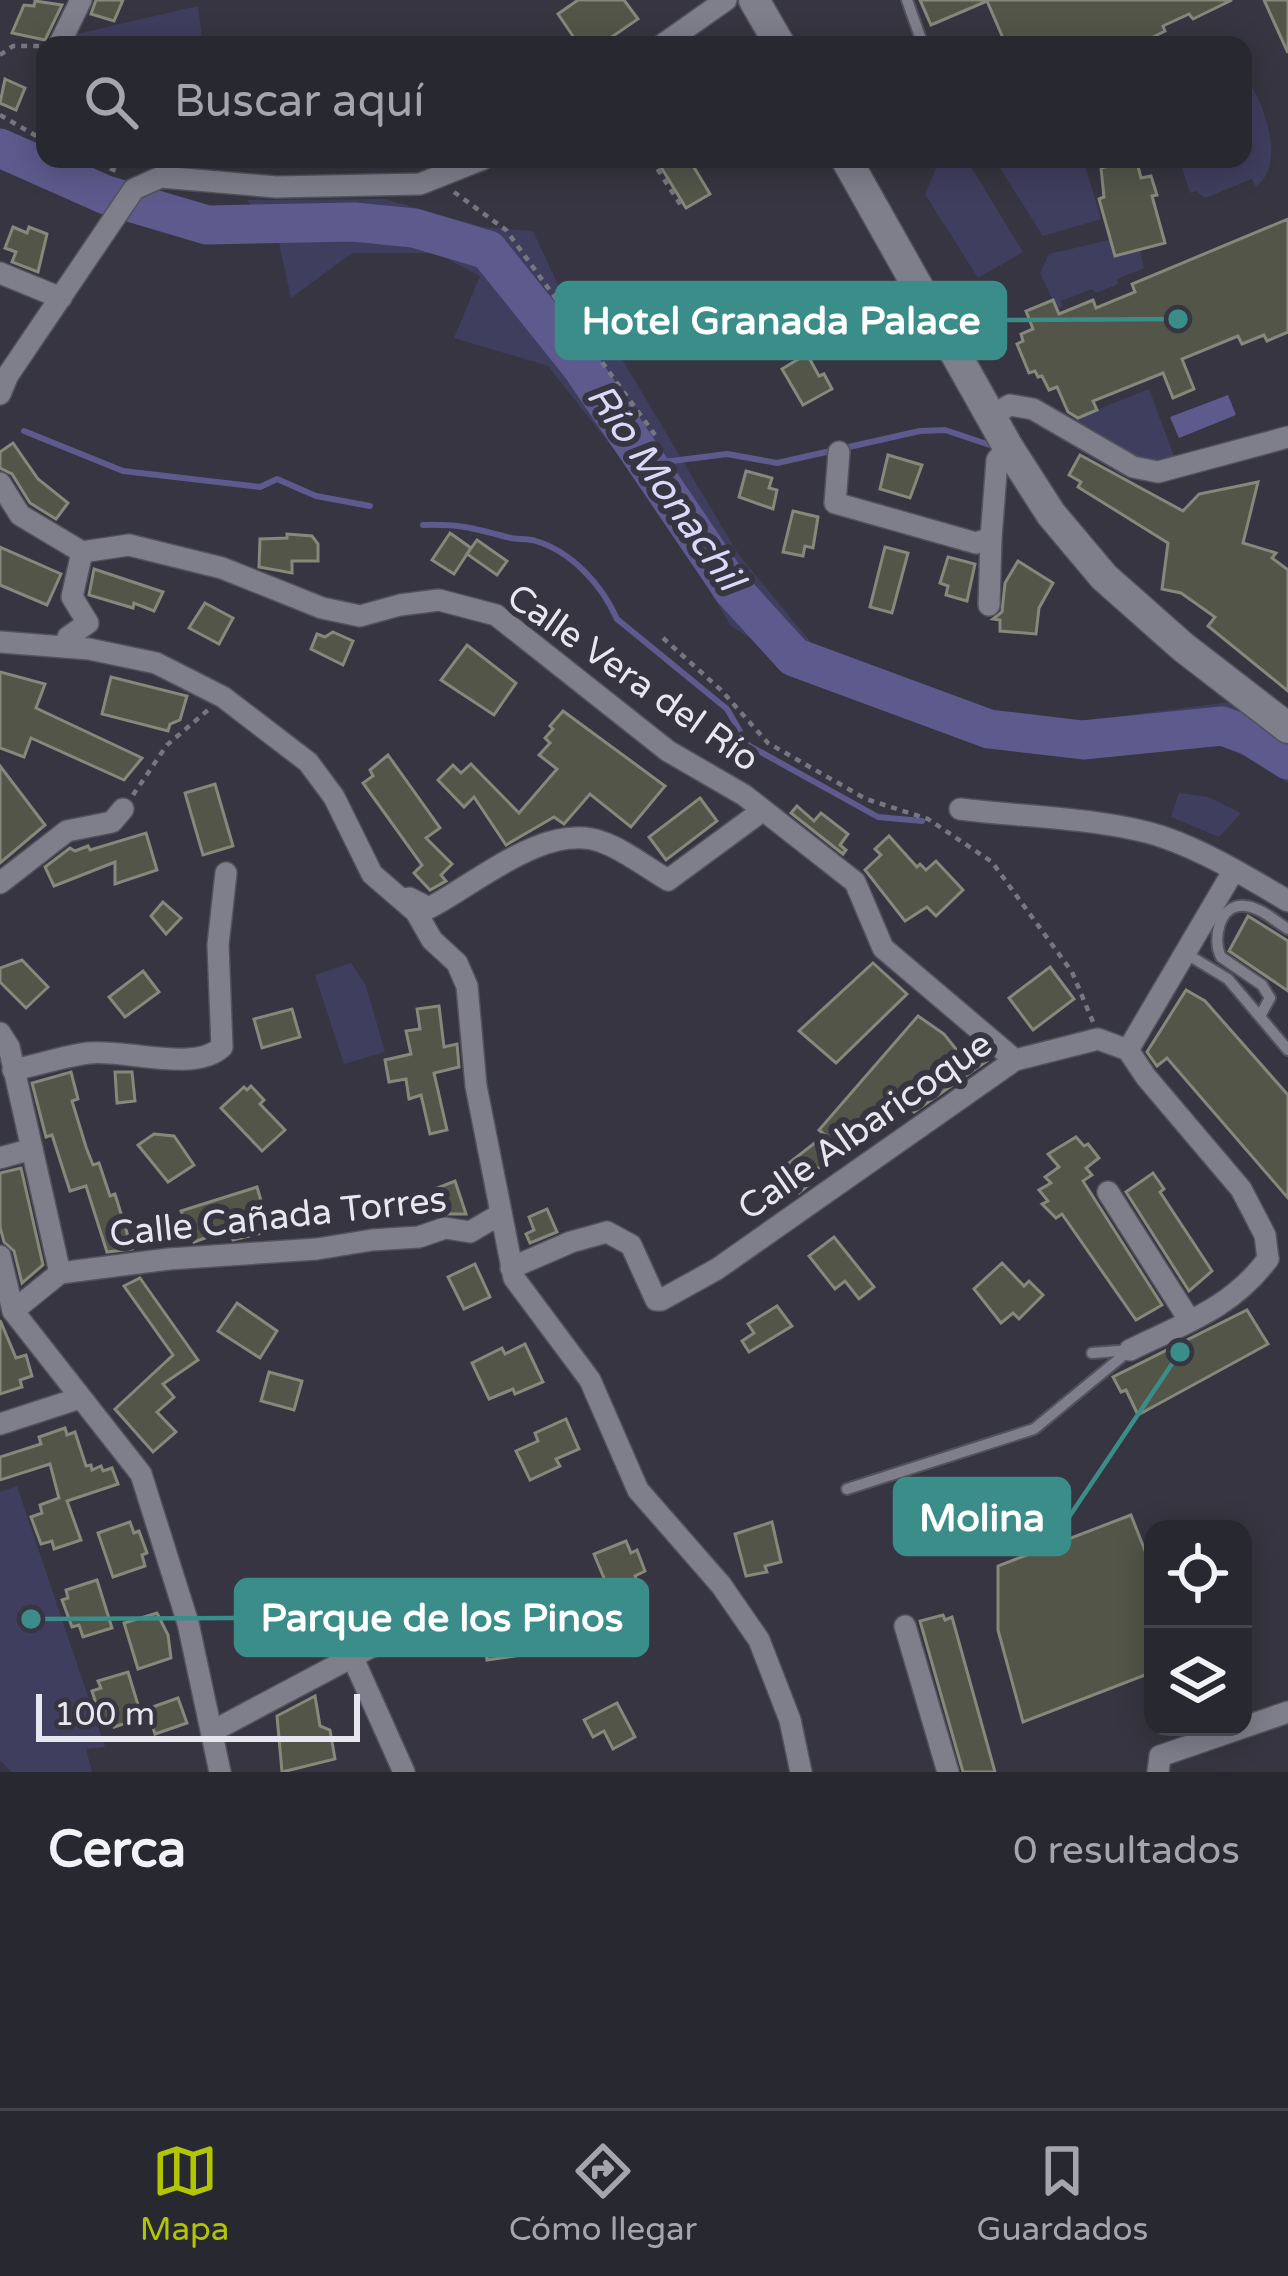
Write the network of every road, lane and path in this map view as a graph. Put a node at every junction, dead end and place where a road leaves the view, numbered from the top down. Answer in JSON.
{"nodes":[{"id":1,"x":81,"y":0,"type":"edge"},
{"id":2,"x":726,"y":0,"type":"edge"},
{"id":3,"x":754,"y":0,"type":"edge"},
{"id":4,"x":907,"y":0,"type":"edge"},
{"id":5,"x":63,"y":36,"type":"edge"},
{"id":6,"x":675,"y":36,"type":"edge"},
{"id":7,"x":775,"y":36,"type":"edge"},
{"id":8,"x":920,"y":36,"type":"edge"},
{"id":9,"x":36,"y":46,"type":"edge"},
{"id":10,"x":0,"y":55,"type":"edge"},
{"id":11,"x":0,"y":115,"type":"edge"},
{"id":12,"x":36,"y":136,"type":"edge"},
{"id":13,"x":109,"y":168,"type":"edge"},
{"id":14,"x":460,"y":168,"type":"edge"},
{"id":15,"x":657,"y":168,"type":"edge"},
{"id":16,"x":851,"y":168,"type":"edge"},
{"id":17,"x":435,"y":178,"type":"junction"},
{"id":18,"x":134,"y":189,"type":"junction"},
{"id":19,"x":682,"y":207,"type":"dead end"},
{"id":20,"x":0,"y":273,"type":"edge"},
{"id":21,"x":62,"y":298,"type":"junction"},
{"id":22,"x":3,"y":380,"type":"edge"},
{"id":23,"x":991,"y":416,"type":"junction"},
{"id":24,"x":655,"y":435,"type":"dead end"},
{"id":25,"x":1288,"y":437,"type":"edge"},
{"id":26,"x":1009,"y":447,"type":"junction"},
{"id":27,"x":839,"y":452,"type":"dead end"},
{"id":28,"x":0,"y":483,"type":"edge"},
{"id":29,"x":991,"y":538,"type":"junction"},
{"id":30,"x":82,"y":552,"type":"junction"},
{"id":31,"x":988,"y":605,"type":"dead end"},
{"id":32,"x":663,"y":638,"type":"dead end"},
{"id":33,"x":0,"y":642,"type":"edge"},
{"id":34,"x":66,"y":647,"type":"junction"},
{"id":35,"x":224,"y":697,"type":"junction"},
{"id":36,"x":1288,"y":728,"type":"edge"},
{"id":37,"x":123,"y":809,"type":"joint"},
{"id":38,"x":960,"y":809,"type":"dead end"},
{"id":39,"x":762,"y":811,"type":"junction"},
{"id":40,"x":1234,"y":870,"type":"junction"},
{"id":41,"x":226,"y":873,"type":"dead end"},
{"id":42,"x":0,"y":883,"type":"edge"},
{"id":43,"x":396,"y":896,"type":"junction"},
{"id":44,"x":1288,"y":902,"type":"edge"},
{"id":45,"x":1288,"y":929,"type":"edge"},
{"id":46,"x":1185,"y":953,"type":"junction"},
{"id":47,"x":1260,"y":1016,"type":"junction"},
{"id":48,"x":0,"y":1034,"type":"edge"},
{"id":49,"x":1099,"y":1039,"type":"junction"},
{"id":50,"x":1128,"y":1050,"type":"junction"},
{"id":51,"x":1288,"y":1050,"type":"edge"},
{"id":52,"x":1015,"y":1060,"type":"junction"},
{"id":53,"x":13,"y":1070,"type":"junction"},
{"id":54,"x":32,"y":1149,"type":"junction"},
{"id":55,"x":0,"y":1158,"type":"edge"},
{"id":56,"x":1108,"y":1192,"type":"dead end"},
{"id":57,"x":499,"y":1215,"type":"junction"},
{"id":58,"x":0,"y":1256,"type":"edge"},
{"id":59,"x":1278,"y":1262,"type":"edge"},
{"id":60,"x":511,"y":1268,"type":"junction"},
{"id":61,"x":60,"y":1273,"type":"junction"},
{"id":62,"x":8,"y":1305,"type":"edge"},
{"id":63,"x":1190,"y":1321,"type":"junction"},
{"id":64,"x":1130,"y":1350,"type":"junction"},
{"id":65,"x":1092,"y":1353,"type":"dead end"},
{"id":66,"x":80,"y":1399,"type":"junction"},
{"id":67,"x":0,"y":1424,"type":"edge"},
{"id":68,"x":847,"y":1489,"type":"dead end"},
{"id":69,"x":469,"y":1610,"type":"dead end"},
{"id":70,"x":905,"y":1626,"type":"dead end"},
{"id":71,"x":352,"y":1656,"type":"junction"},
{"id":72,"x":1288,"y":1712,"type":"edge"},
{"id":73,"x":213,"y":1731,"type":"junction"},
{"id":74,"x":220,"y":1772,"type":"edge"},
{"id":75,"x":404,"y":1772,"type":"edge"},
{"id":76,"x":801,"y":1772,"type":"edge"},
{"id":77,"x":947,"y":1772,"type":"edge"},
{"id":78,"x":1158,"y":1772,"type":"edge"}],
"edges":[{"from":1,"to":5,"type":"street"},
{"from":2,"to":6,"type":"street"},
{"from":3,"to":7,"type":"street"},
{"from":4,"to":8,"type":"lane"},
{"from":9,"to":10,"type":"path"},
{"from":11,"to":12,"type":"path"},
{"from":13,"to":18,"type":"path"},
{"from":14,"to":17,"type":"street"},
{"from":15,"to":19,"type":"path"},
{"from":16,"to":23,"type":"street"},
{"from":17,"to":18,"type":"street"},
{"from":17,"to":24,"type":"path"},
{"from":18,"to":21,"type":"street"},
{"from":20,"to":21,"type":"street"},
{"from":21,"to":22,"type":"street"},
{"from":23,"to":25,"type":"street"},
{"from":23,"to":26,"type":"street"},
{"from":26,"to":29,"type":"street"},
{"from":26,"to":36,"type":"street"},
{"from":27,"to":29,"type":"street"},
{"from":28,"to":30,"type":"street"},
{"from":29,"to":31,"type":"street"},
{"from":30,"to":34,"type":"street"},
{"from":30,"to":39,"type":"street","name":"Calle Vera del Río"},
{"from":32,"to":49,"type":"path"},
{"from":33,"to":34,"type":"street"},
{"from":34,"to":35,"type":"street"},
{"from":35,"to":37,"type":"path"},
{"from":35,"to":43,"type":"street"},
{"from":37,"to":42,"type":"street"},
{"from":38,"to":40,"type":"street"},
{"from":39,"to":43,"type":"street"},
{"from":39,"to":52,"type":"street","name":"Calle Vera del Río"},
{"from":40,"to":44,"type":"street"},
{"from":40,"to":46,"type":"street"},
{"from":41,"to":53,"type":"street"},
{"from":43,"to":57,"type":"street"},
{"from":45,"to":47,"type":"lane"},
{"from":46,"to":47,"type":"lane"},
{"from":46,"to":50,"type":"street"},
{"from":47,"to":51,"type":"lane"},
{"from":48,"to":53,"type":"street"},
{"from":49,"to":50,"type":"street"},
{"from":49,"to":52,"type":"street","name":"Calle Albaricoque"},
{"from":50,"to":59,"type":"street"},
{"from":52,"to":60,"type":"street","name":"Calle Albaricoque"},
{"from":53,"to":54,"type":"street"},
{"from":54,"to":55,"type":"street"},
{"from":54,"to":61,"type":"street"},
{"from":56,"to":63,"type":"street"},
{"from":57,"to":60,"type":"street"},
{"from":57,"to":61,"type":"street","name":"Calle Cañada Torres"},
{"from":58,"to":62,"type":"street"},
{"from":59,"to":63,"type":"street"},
{"from":60,"to":76,"type":"street"},
{"from":61,"to":62,"type":"street"},
{"from":62,"to":66,"type":"street"},
{"from":63,"to":64,"type":"street"},
{"from":64,"to":65,"type":"lane"},
{"from":64,"to":68,"type":"lane"},
{"from":66,"to":67,"type":"street"},
{"from":66,"to":73,"type":"street"},
{"from":69,"to":71,"type":"street"},
{"from":70,"to":77,"type":"street"},
{"from":71,"to":73,"type":"street"},
{"from":71,"to":75,"type":"street"},
{"from":72,"to":78,"type":"street"},
{"from":73,"to":74,"type":"street"}]}
